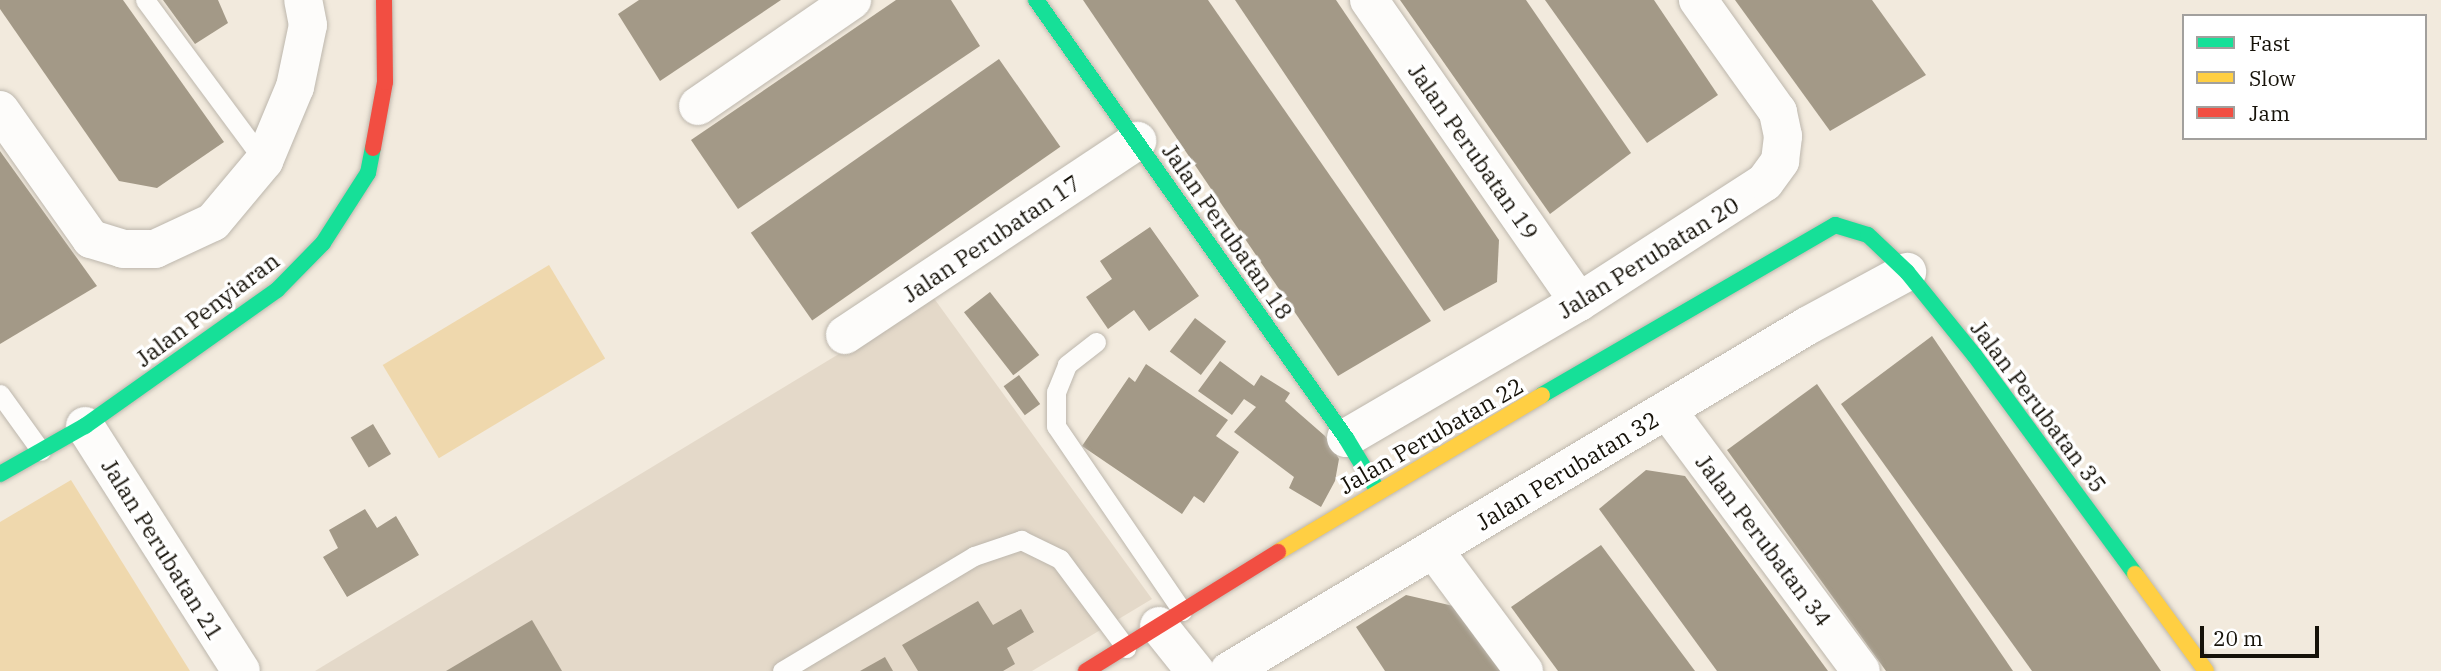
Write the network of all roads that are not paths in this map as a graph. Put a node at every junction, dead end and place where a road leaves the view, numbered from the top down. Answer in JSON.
{"nodes":[{"id":1,"x":145,"y":0,"type":"edge"},
{"id":2,"x":303,"y":0,"type":"edge"},
{"id":3,"x":384,"y":0,"type":"edge"},
{"id":4,"x":852,"y":0,"type":"edge"},
{"id":5,"x":1036,"y":0,"type":"edge"},
{"id":6,"x":1369,"y":0,"type":"edge"},
{"id":7,"x":1698,"y":0,"type":"edge"},
{"id":8,"x":698,"y":106,"type":"dead end"},
{"id":9,"x":0,"y":110,"type":"edge"},
{"id":10,"x":1137,"y":141,"type":"junction"},
{"id":11,"x":264,"y":161,"type":"junction"},
{"id":12,"x":1803,"y":242,"type":"joint"},
{"id":13,"x":1907,"y":272,"type":"junction"},
{"id":14,"x":1579,"y":302,"type":"junction"},
{"id":15,"x":845,"y":334,"type":"dead end"},
{"id":16,"x":1096,"y":342,"type":"dead end"},
{"id":17,"x":0,"y":394,"type":"edge"},
{"id":18,"x":1667,"y":410,"type":"junction"},
{"id":19,"x":85,"y":426,"type":"junction"},
{"id":20,"x":1346,"y":439,"type":"junction"},
{"id":21,"x":41,"y":451,"type":"junction"},
{"id":22,"x":0,"y":474,"type":"edge"},
{"id":23,"x":1378,"y":491,"type":"junction"},
{"id":24,"x":1434,"y":550,"type":"junction"},
{"id":25,"x":1171,"y":619,"type":"junction"},
{"id":26,"x":1126,"y":648,"type":"junction"},
{"id":27,"x":241,"y":671,"type":"edge"},
{"id":28,"x":782,"y":671,"type":"edge"},
{"id":29,"x":1086,"y":671,"type":"edge"},
{"id":30,"x":1195,"y":671,"type":"edge"},
{"id":31,"x":1230,"y":671,"type":"edge"},
{"id":32,"x":1524,"y":671,"type":"edge"},
{"id":33,"x":1861,"y":671,"type":"edge"},
{"id":34,"x":2206,"y":671,"type":"edge"}],
"edges":[{"from":1,"to":11,"type":"lane"},
{"from":2,"to":11,"type":"street"},
{"from":3,"to":19,"type":"street","name":"Jalan Penyiaran"},
{"from":4,"to":8,"type":"street"},
{"from":5,"to":10,"type":"street","name":"Jalan Perubatan 18"},
{"from":6,"to":14,"type":"street","name":"Jalan Perubatan 19"},
{"from":7,"to":14,"type":"street","name":"Jalan Perubatan 20"},
{"from":9,"to":11,"type":"street"},
{"from":10,"to":15,"type":"street","name":"Jalan Perubatan 17"},
{"from":10,"to":20,"type":"street","name":"Jalan Perubatan 18"},
{"from":12,"to":13,"type":"street","name":"Jalan Perubatan 35"},
{"from":12,"to":23,"type":"street","name":"Jalan Perubatan 22"},
{"from":13,"to":18,"type":"street","name":"Jalan Perubatan 32"},
{"from":13,"to":34,"type":"street","name":"Jalan Perubatan 35"},
{"from":14,"to":20,"type":"street","name":"Jalan Perubatan 20"},
{"from":16,"to":25,"type":"lane"},
{"from":17,"to":21,"type":"lane"},
{"from":18,"to":24,"type":"street","name":"Jalan Perubatan 32"},
{"from":18,"to":33,"type":"street","name":"Jalan Perubatan 34"},
{"from":19,"to":21,"type":"street","name":"Jalan Penyiaran"},
{"from":19,"to":27,"type":"street","name":"Jalan Perubatan 21"},
{"from":20,"to":23,"type":"street","name":"Jalan Perubatan 18"},
{"from":21,"to":22,"type":"street","name":"Jalan Penyiaran"},
{"from":23,"to":25,"type":"street","name":"Jalan Perubatan 22"},
{"from":24,"to":31,"type":"street","name":"Jalan Perubatan 32"},
{"from":24,"to":32,"type":"street"},
{"from":25,"to":26,"type":"street","name":"Jalan Perubatan 22"},
{"from":25,"to":30,"type":"street"},
{"from":26,"to":28,"type":"lane"},
{"from":26,"to":29,"type":"street","name":"Jalan Perubatan 22"}]}
